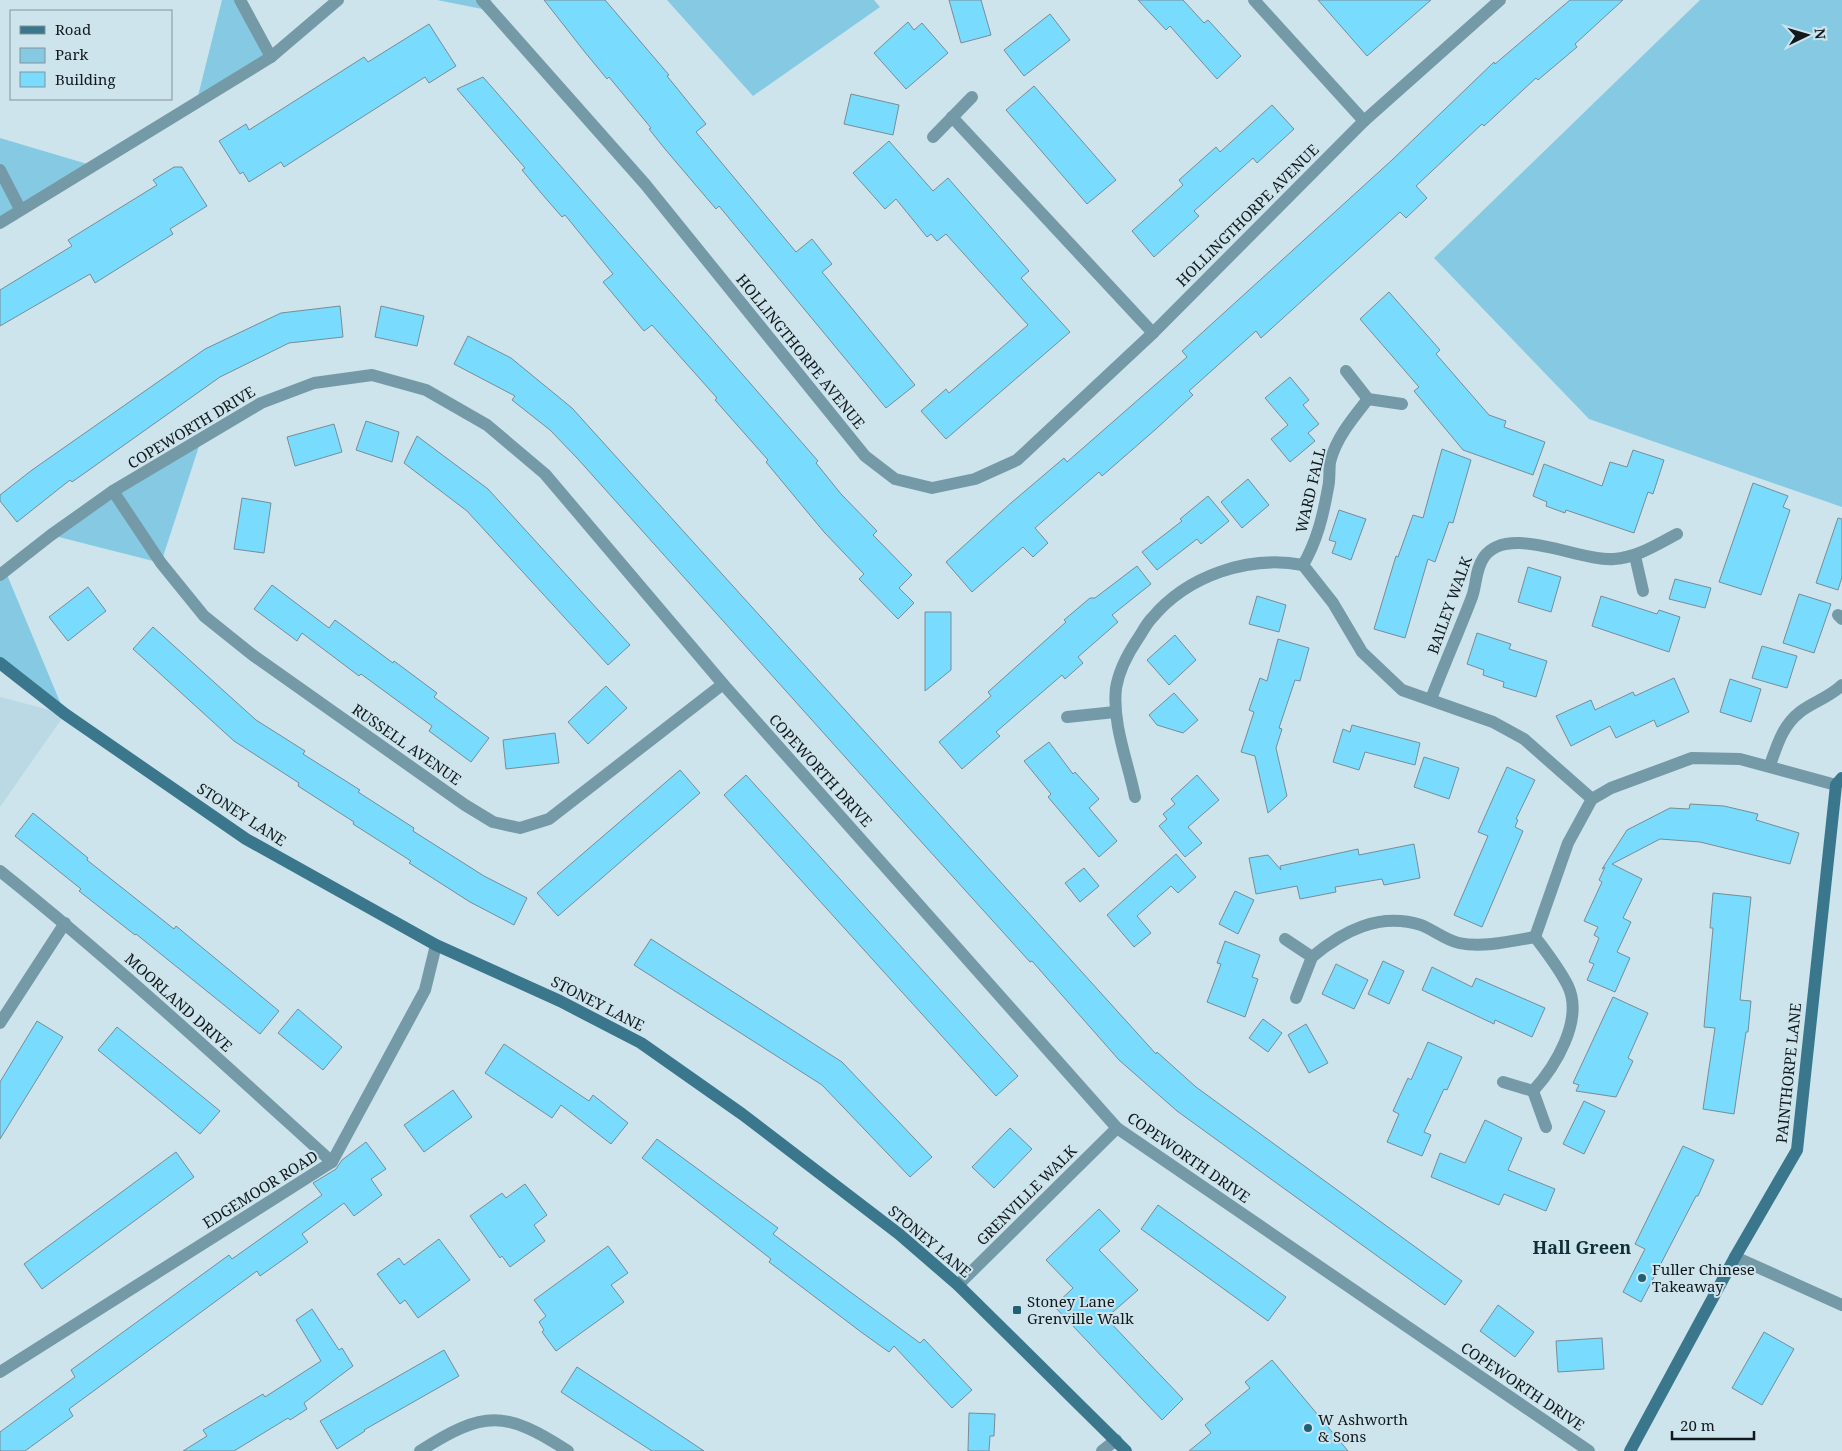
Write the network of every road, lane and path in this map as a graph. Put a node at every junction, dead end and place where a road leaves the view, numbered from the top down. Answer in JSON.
{"nodes":[{"id":1,"x":240,"y":0,"type":"edge"},
{"id":2,"x":338,"y":0,"type":"edge"},
{"id":3,"x":482,"y":0,"type":"edge"},
{"id":4,"x":1254,"y":0,"type":"edge"},
{"id":5,"x":1500,"y":0,"type":"edge"},
{"id":6,"x":272,"y":57,"type":"junction"},
{"id":7,"x":972,"y":97,"type":"dead end"},
{"id":8,"x":952,"y":117,"type":"junction"},
{"id":9,"x":1364,"y":121,"type":"junction"},
{"id":10,"x":933,"y":137,"type":"dead end"},
{"id":11,"x":0,"y":170,"type":"edge"},
{"id":12,"x":20,"y":209,"type":"junction"},
{"id":13,"x":0,"y":223,"type":"edge"},
{"id":14,"x":1153,"y":332,"type":"junction"},
{"id":15,"x":1346,"y":371,"type":"dead end"},
{"id":16,"x":1368,"y":399,"type":"junction"},
{"id":17,"x":1402,"y":404,"type":"dead end"},
{"id":18,"x":114,"y":491,"type":"junction"},
{"id":19,"x":1677,"y":534,"type":"dead end"},
{"id":20,"x":1635,"y":556,"type":"junction"},
{"id":21,"x":1303,"y":565,"type":"junction"},
{"id":22,"x":0,"y":575,"type":"edge"},
{"id":23,"x":1643,"y":591,"type":"dead end"},
{"id":24,"x":0,"y":663,"type":"edge"},
{"id":25,"x":723,"y":684,"type":"junction"},
{"id":26,"x":1842,"y":685,"type":"edge"},
{"id":27,"x":1431,"y":699,"type":"junction"},
{"id":28,"x":1115,"y":712,"type":"junction"},
{"id":29,"x":1067,"y":717,"type":"dead end"},
{"id":30,"x":1770,"y":766,"type":"junction"},
{"id":31,"x":1839,"y":782,"type":"edge"},
{"id":32,"x":1135,"y":797,"type":"dead end"},
{"id":33,"x":1592,"y":799,"type":"junction"},
{"id":34,"x":0,"y":871,"type":"edge"},
{"id":35,"x":65,"y":923,"type":"junction"},
{"id":36,"x":1535,"y":937,"type":"junction"},
{"id":37,"x":1285,"y":939,"type":"dead end"},
{"id":38,"x":436,"y":945,"type":"junction"},
{"id":39,"x":1312,"y":957,"type":"junction"},
{"id":40,"x":1296,"y":998,"type":"dead end"},
{"id":41,"x":0,"y":1023,"type":"edge"},
{"id":42,"x":1503,"y":1082,"type":"dead end"},
{"id":43,"x":1533,"y":1092,"type":"junction"},
{"id":44,"x":1546,"y":1127,"type":"dead end"},
{"id":45,"x":1117,"y":1128,"type":"junction"},
{"id":46,"x":332,"y":1162,"type":"junction"},
{"id":47,"x":1735,"y":1257,"type":"junction"},
{"id":48,"x":958,"y":1285,"type":"junction"},
{"id":49,"x":1842,"y":1306,"type":"edge"},
{"id":50,"x":0,"y":1372,"type":"edge"},
{"id":51,"x":1116,"y":1440,"type":"junction"},
{"id":52,"x":420,"y":1451,"type":"edge"},
{"id":53,"x":568,"y":1451,"type":"edge"},
{"id":54,"x":1102,"y":1451,"type":"edge"},
{"id":55,"x":1126,"y":1451,"type":"edge"},
{"id":56,"x":1589,"y":1451,"type":"edge"},
{"id":57,"x":1630,"y":1451,"type":"edge"}],
"edges":[{"from":1,"to":6,"type":"street"},
{"from":2,"to":6,"type":"street"},
{"from":3,"to":14,"type":"street","name":"HOLLINGTHORPE AVENUE"},
{"from":4,"to":9,"type":"street"},
{"from":5,"to":9,"type":"street","name":"HOLLINGTHORPE AVENUE"},
{"from":6,"to":12,"type":"street"},
{"from":7,"to":8,"type":"street"},
{"from":8,"to":10,"type":"street"},
{"from":8,"to":14,"type":"street"},
{"from":9,"to":14,"type":"street","name":"HOLLINGTHORPE AVENUE"},
{"from":11,"to":12,"type":"street"},
{"from":12,"to":13,"type":"street"},
{"from":15,"to":16,"type":"street"},
{"from":16,"to":17,"type":"street"},
{"from":16,"to":21,"type":"street","name":"WARD FALL"},
{"from":18,"to":22,"type":"street","name":"COPEWORTH DRIVE"},
{"from":18,"to":25,"type":"street","name":"COPEWORTH DRIVE"},
{"from":18,"to":25,"type":"street","name":"RUSSELL AVENUE"},
{"from":19,"to":20,"type":"street","name":"BAILEY WALK"},
{"from":20,"to":23,"type":"street"},
{"from":20,"to":27,"type":"street","name":"BAILEY WALK"},
{"from":21,"to":27,"type":"street"},
{"from":21,"to":28,"type":"street"},
{"from":24,"to":38,"type":"street","name":"STONEY LANE"},
{"from":25,"to":45,"type":"street","name":"COPEWORTH DRIVE"},
{"from":26,"to":30,"type":"street"},
{"from":27,"to":33,"type":"street"},
{"from":28,"to":29,"type":"street"},
{"from":28,"to":32,"type":"street"},
{"from":30,"to":31,"type":"street"},
{"from":30,"to":33,"type":"street"},
{"from":31,"to":47,"type":"street","name":"PAINTHORPE LANE"},
{"from":33,"to":36,"type":"street"},
{"from":34,"to":35,"type":"street","name":"MOORLAND DRIVE"},
{"from":35,"to":41,"type":"street"},
{"from":35,"to":46,"type":"street","name":"MOORLAND DRIVE"},
{"from":36,"to":39,"type":"street"},
{"from":36,"to":43,"type":"street"},
{"from":37,"to":39,"type":"street"},
{"from":38,"to":46,"type":"street","name":"EDGEMOOR ROAD"},
{"from":38,"to":48,"type":"street","name":"STONEY LANE"},
{"from":39,"to":40,"type":"street"},
{"from":42,"to":43,"type":"street"},
{"from":43,"to":44,"type":"street"},
{"from":45,"to":48,"type":"street","name":"GRENVILLE WALK"},
{"from":45,"to":56,"type":"street","name":"COPEWORTH DRIVE"},
{"from":46,"to":50,"type":"street","name":"EDGEMOOR ROAD"},
{"from":47,"to":49,"type":"street"},
{"from":47,"to":57,"type":"street","name":"PAINTHORPE LANE"},
{"from":48,"to":51,"type":"street","name":"STONEY LANE"},
{"from":51,"to":54,"type":"street"},
{"from":51,"to":55,"type":"street","name":"STONEY LANE"},
{"from":52,"to":53,"type":"street"}]}
